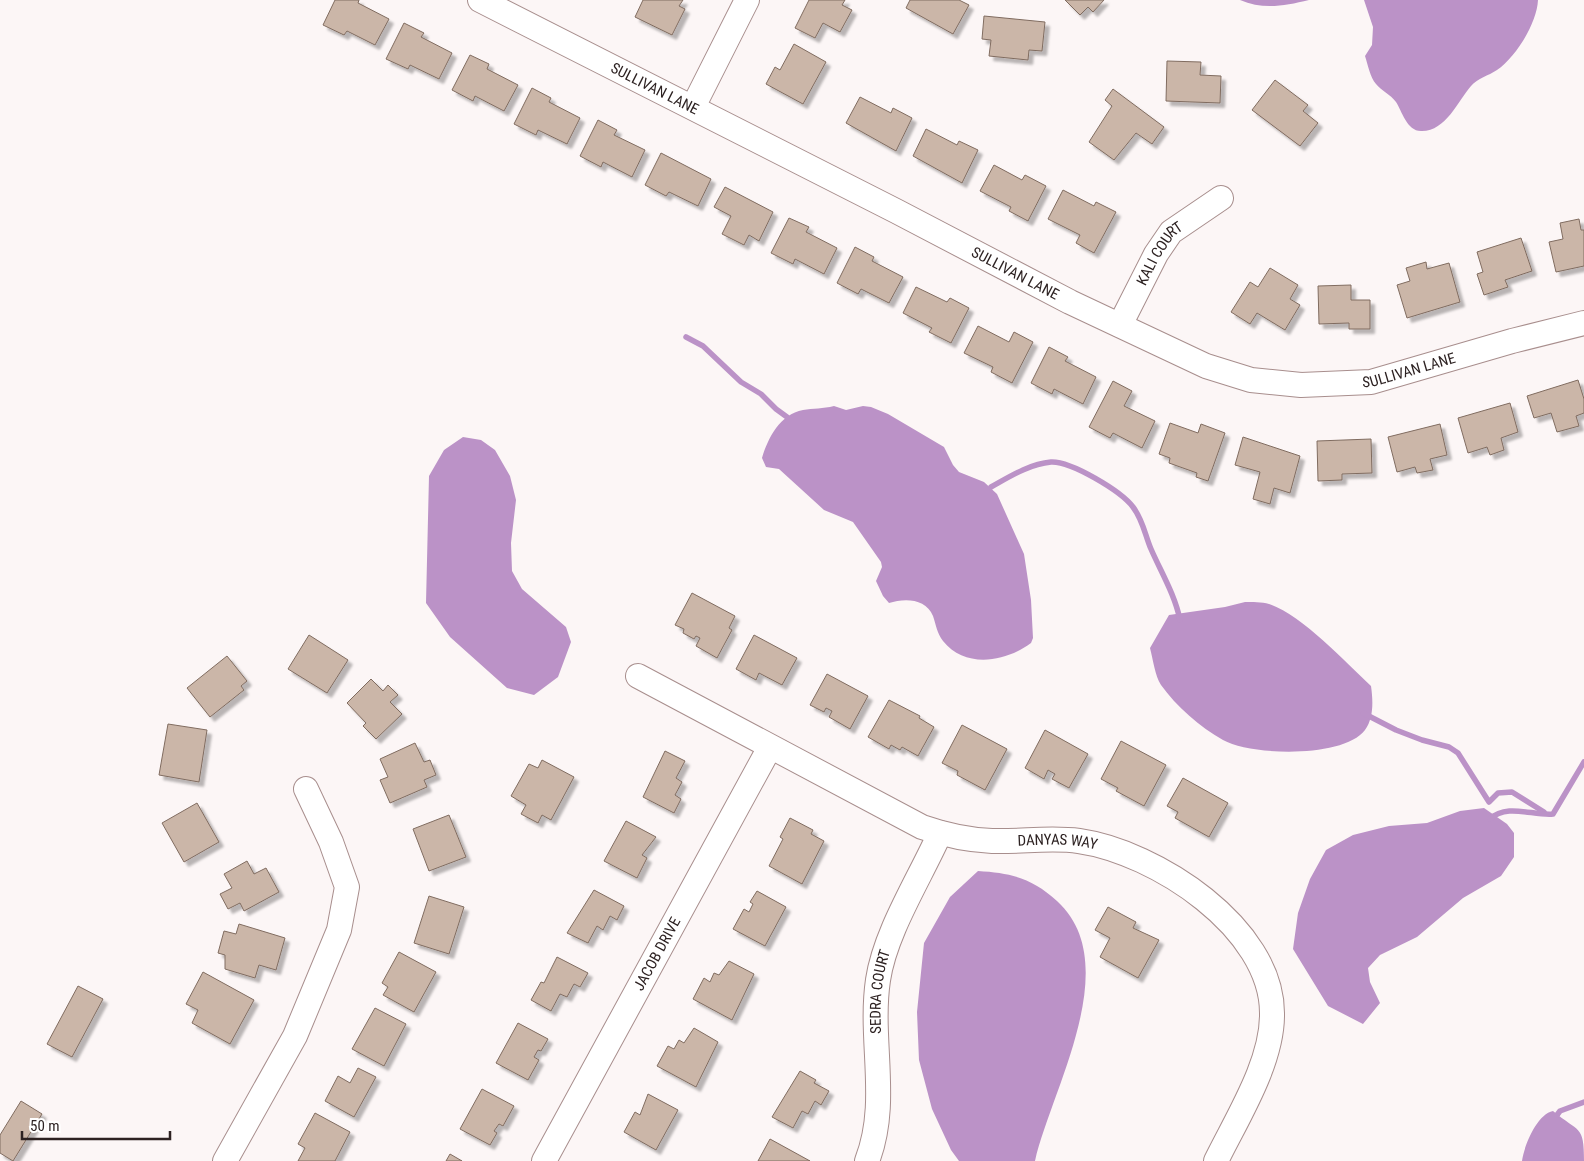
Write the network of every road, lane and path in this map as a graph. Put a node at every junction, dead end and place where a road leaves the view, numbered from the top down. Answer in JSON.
{"nodes":[{"id":1,"x":480,"y":0,"type":"edge"},
{"id":2,"x":747,"y":0,"type":"edge"},
{"id":3,"x":693,"y":107,"type":"junction"},
{"id":4,"x":1220,"y":198,"type":"dead end"},
{"id":5,"x":1584,"y":323,"type":"edge"},
{"id":6,"x":1120,"y":325,"type":"junction"},
{"id":7,"x":638,"y":676,"type":"dead end"},
{"id":8,"x":770,"y":747,"type":"junction"},
{"id":9,"x":306,"y":789,"type":"dead end"},
{"id":10,"x":940,"y":833,"type":"junction"},
{"id":11,"x":225,"y":1161,"type":"edge"},
{"id":12,"x":544,"y":1161,"type":"edge"},
{"id":13,"x":867,"y":1161,"type":"edge"},
{"id":14,"x":1216,"y":1161,"type":"edge"}],
"edges":[{"from":1,"to":3,"type":"street","name":"SULLIVAN LANE"},
{"from":2,"to":3,"type":"street"},
{"from":3,"to":6,"type":"street","name":"SULLIVAN LANE"},
{"from":4,"to":6,"type":"street","name":"KALI COURT"},
{"from":5,"to":6,"type":"street","name":"SULLIVAN LANE"},
{"from":7,"to":8,"type":"street","name":"DANYAS WAY"},
{"from":8,"to":10,"type":"street","name":"DANYAS WAY"},
{"from":8,"to":12,"type":"street","name":"JACOB DRIVE"},
{"from":9,"to":11,"type":"street"},
{"from":10,"to":13,"type":"street","name":"SEDRA COURT"},
{"from":10,"to":14,"type":"street","name":"DANYAS WAY"}]}
